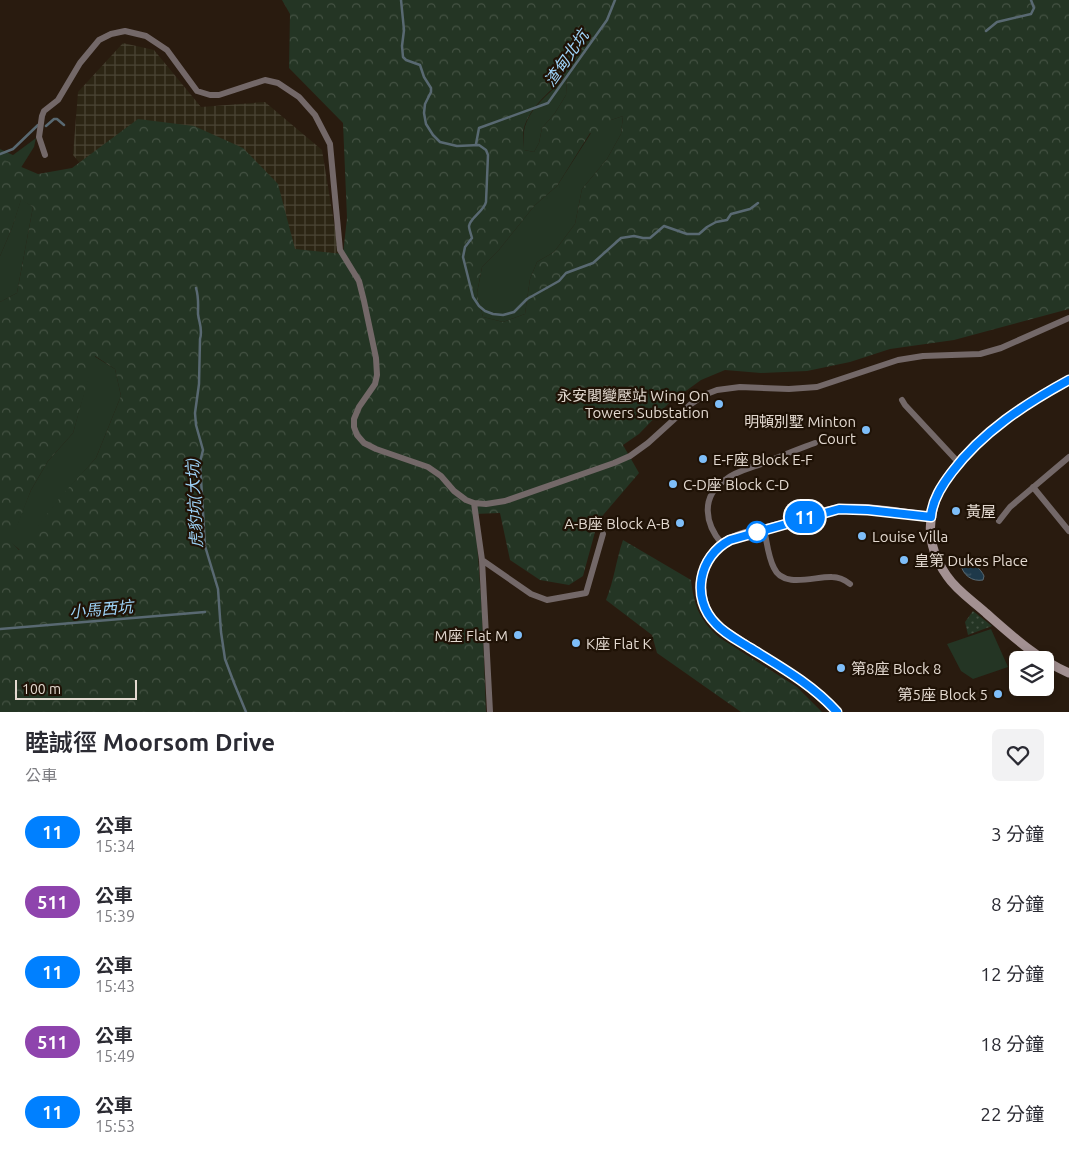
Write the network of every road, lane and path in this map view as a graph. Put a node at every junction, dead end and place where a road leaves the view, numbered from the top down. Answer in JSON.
{"nodes":[{"id":1,"x":45,"y":155,"type":"dead end"},
{"id":2,"x":1069,"y":318,"type":"edge"},
{"id":3,"x":1069,"y":380,"type":"edge"},
{"id":4,"x":902,"y":400,"type":"dead end"},
{"id":5,"x":815,"y":443,"type":"dead end"},
{"id":6,"x":1069,"y":457,"type":"edge"},
{"id":7,"x":959,"y":463,"type":"junction"},
{"id":8,"x":1033,"y":487,"type":"junction"},
{"id":9,"x":474,"y":503,"type":"junction"},
{"id":10,"x":931,"y":517,"type":"junction"},
{"id":11,"x":999,"y":522,"type":"dead end"},
{"id":12,"x":764,"y":530,"type":"junction"},
{"id":13,"x":1069,"y":531,"type":"edge"},
{"id":14,"x":602,"y":534,"type":"dead end"},
{"id":15,"x":722,"y":544,"type":"junction"},
{"id":16,"x":482,"y":560,"type":"junction"},
{"id":17,"x":850,"y":584,"type":"dead end"},
{"id":18,"x":1069,"y":672,"type":"edge"},
{"id":19,"x":490,"y":712,"type":"edge"},
{"id":20,"x":837,"y":712,"type":"edge"}],
"edges":[{"from":1,"to":9,"type":"street"},
{"from":2,"to":9,"type":"street"},
{"from":3,"to":7,"type":"street"},
{"from":4,"to":7,"type":"street"},
{"from":5,"to":15,"type":"street"},
{"from":6,"to":8,"type":"street"},
{"from":7,"to":10,"type":"street"},
{"from":8,"to":11,"type":"street"},
{"from":8,"to":13,"type":"street"},
{"from":9,"to":16,"type":"street"},
{"from":10,"to":12,"type":"street"},
{"from":10,"to":18,"type":"street"},
{"from":12,"to":15,"type":"street"},
{"from":12,"to":17,"type":"street"},
{"from":14,"to":16,"type":"street"},
{"from":15,"to":20,"type":"street"},
{"from":16,"to":19,"type":"street"}]}
